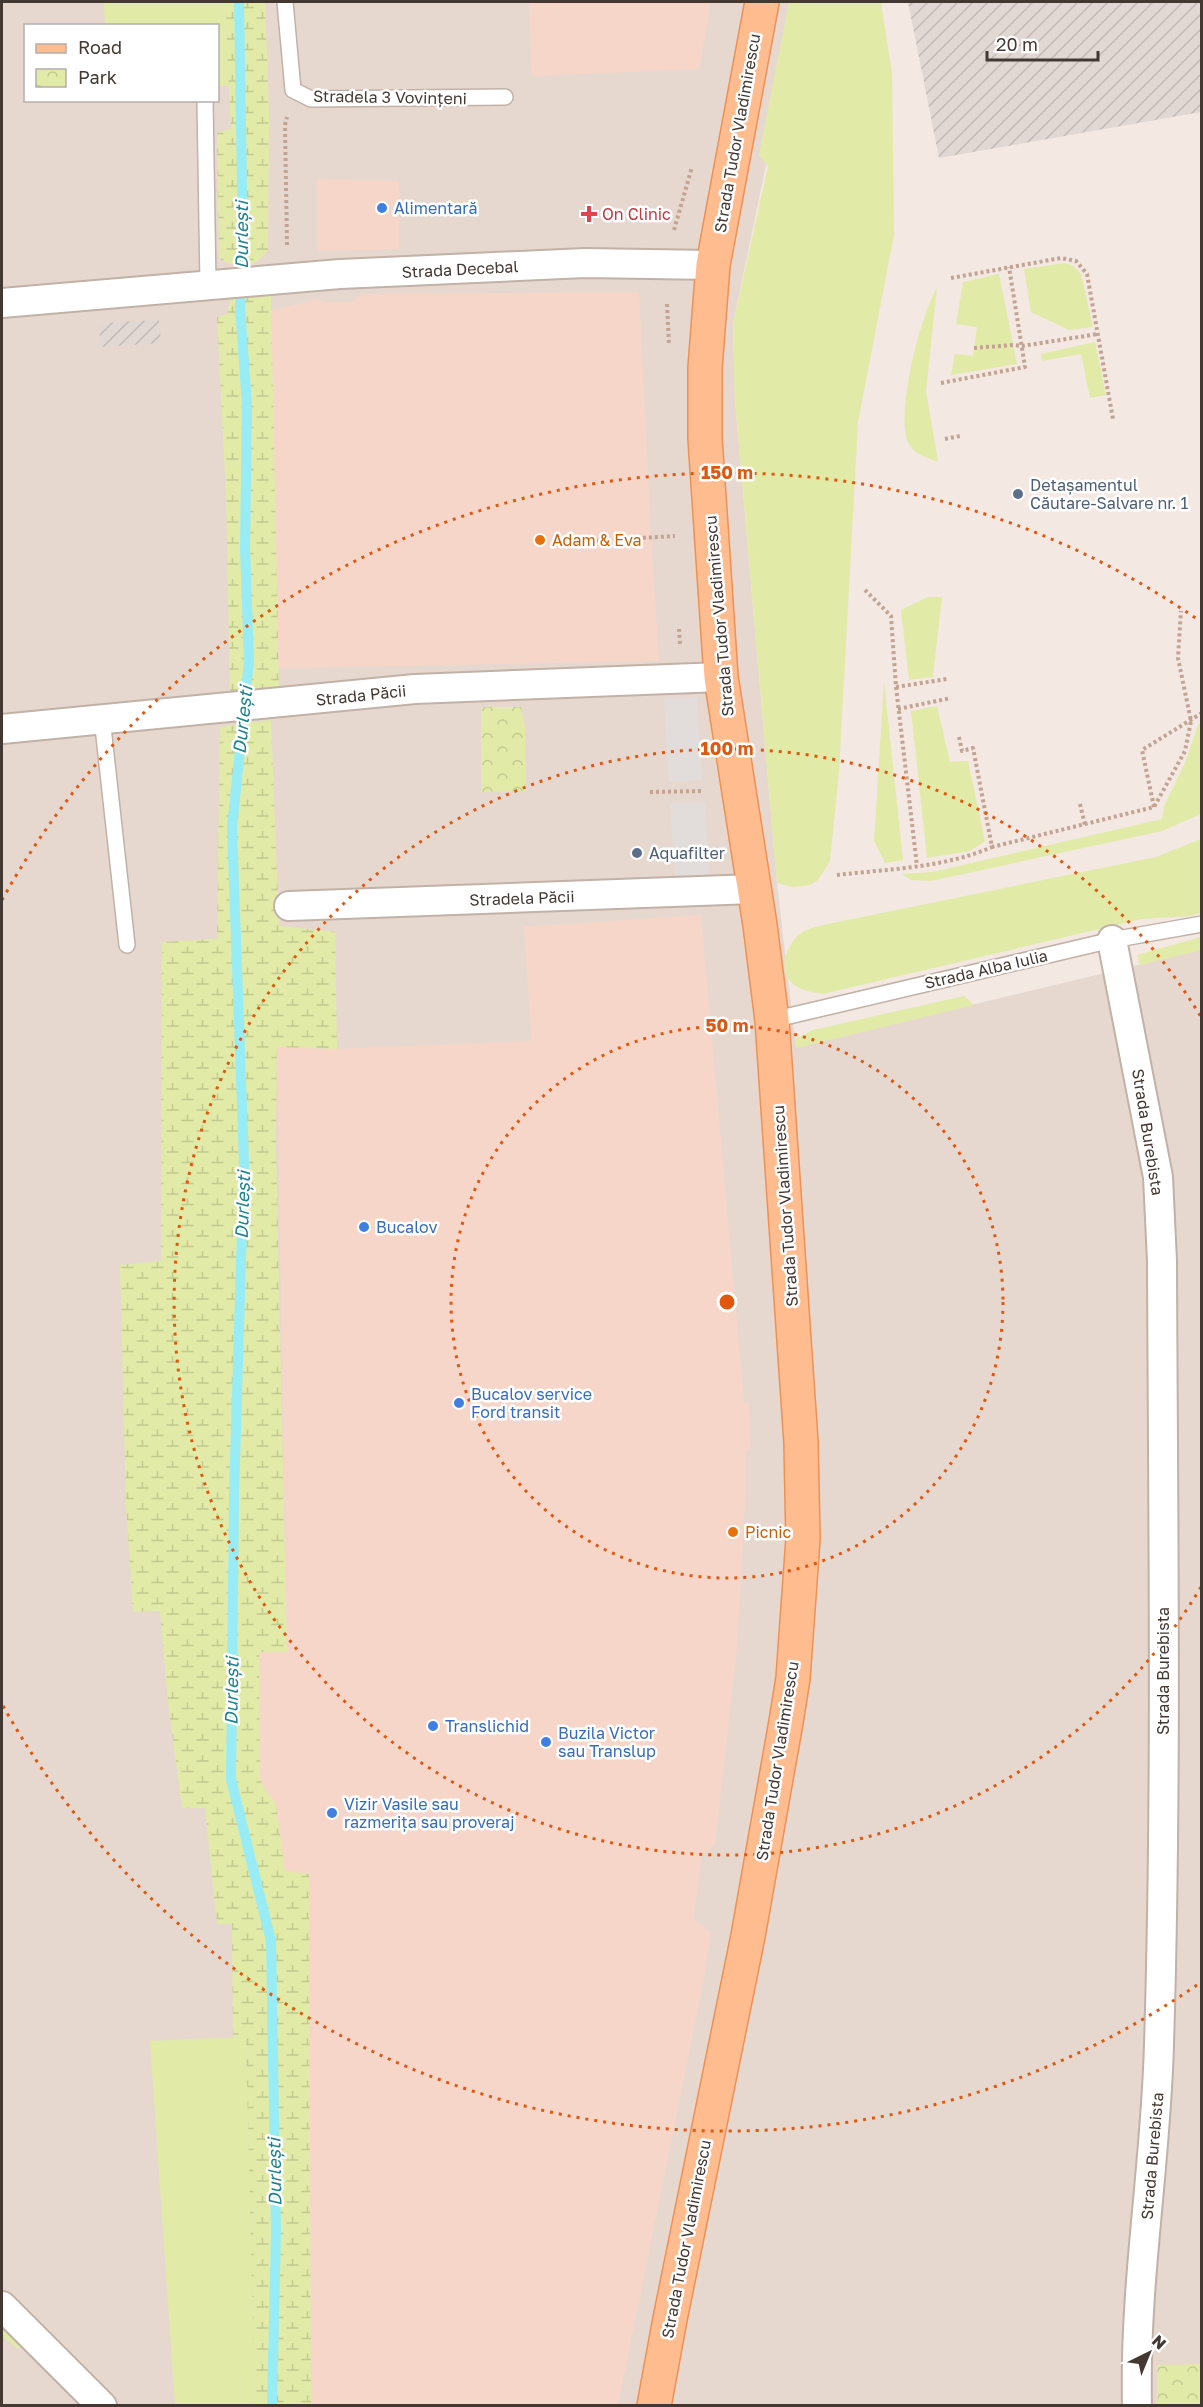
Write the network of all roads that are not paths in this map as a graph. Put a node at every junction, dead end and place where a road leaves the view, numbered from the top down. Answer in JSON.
{"nodes":[{"id":1,"x":285,"y":2,"type":"edge"},
{"id":2,"x":762,"y":2,"type":"edge"},
{"id":3,"x":505,"y":97,"type":"dead end"},
{"id":4,"x":205,"y":102,"type":"edge"},
{"id":5,"x":713,"y":265,"type":"junction"},
{"id":6,"x":212,"y":284,"type":"junction"},
{"id":7,"x":2,"y":303,"type":"edge"},
{"id":8,"x":722,"y":677,"type":"junction"},
{"id":9,"x":102,"y":718,"type":"junction"},
{"id":10,"x":2,"y":729,"type":"edge"},
{"id":11,"x":754,"y":890,"type":"junction"},
{"id":12,"x":289,"y":906,"type":"dead end"},
{"id":13,"x":1202,"y":924,"type":"edge"},
{"id":14,"x":1112,"y":940,"type":"junction"},
{"id":15,"x":127,"y":945,"type":"dead end"},
{"id":16,"x":771,"y":1020,"type":"junction"},
{"id":17,"x":2,"y":2306,"type":"edge"},
{"id":18,"x":102,"y":2406,"type":"edge"},
{"id":19,"x":654,"y":2406,"type":"edge"},
{"id":20,"x":1137,"y":2406,"type":"edge"}],
"edges":[{"from":1,"to":3,"type":"lane","name":"Stradela 3 Vovințeni"},
{"from":2,"to":5,"type":"main road","name":"Strada Tudor Vladimirescu"},
{"from":4,"to":6,"type":"lane"},
{"from":5,"to":6,"type":"street","name":"Strada Decebal"},
{"from":5,"to":8,"type":"main road","name":"Strada Tudor Vladimirescu"},
{"from":6,"to":7,"type":"street","name":"Strada Decebal"},
{"from":8,"to":9,"type":"street","name":"Strada Păcii"},
{"from":8,"to":11,"type":"main road","name":"Strada Tudor Vladimirescu"},
{"from":9,"to":10,"type":"street","name":"Strada Păcii"},
{"from":9,"to":15,"type":"lane"},
{"from":11,"to":12,"type":"street","name":"Stradela Păcii"},
{"from":11,"to":16,"type":"main road","name":"Strada Tudor Vladimirescu"},
{"from":13,"to":14,"type":"lane","name":"Strada Alba Iulia"},
{"from":14,"to":16,"type":"lane","name":"Strada Alba Iulia"},
{"from":14,"to":20,"type":"street","name":"Strada Burebista"},
{"from":16,"to":19,"type":"main road","name":"Strada Tudor Vladimirescu"},
{"from":17,"to":18,"type":"street"}]}
